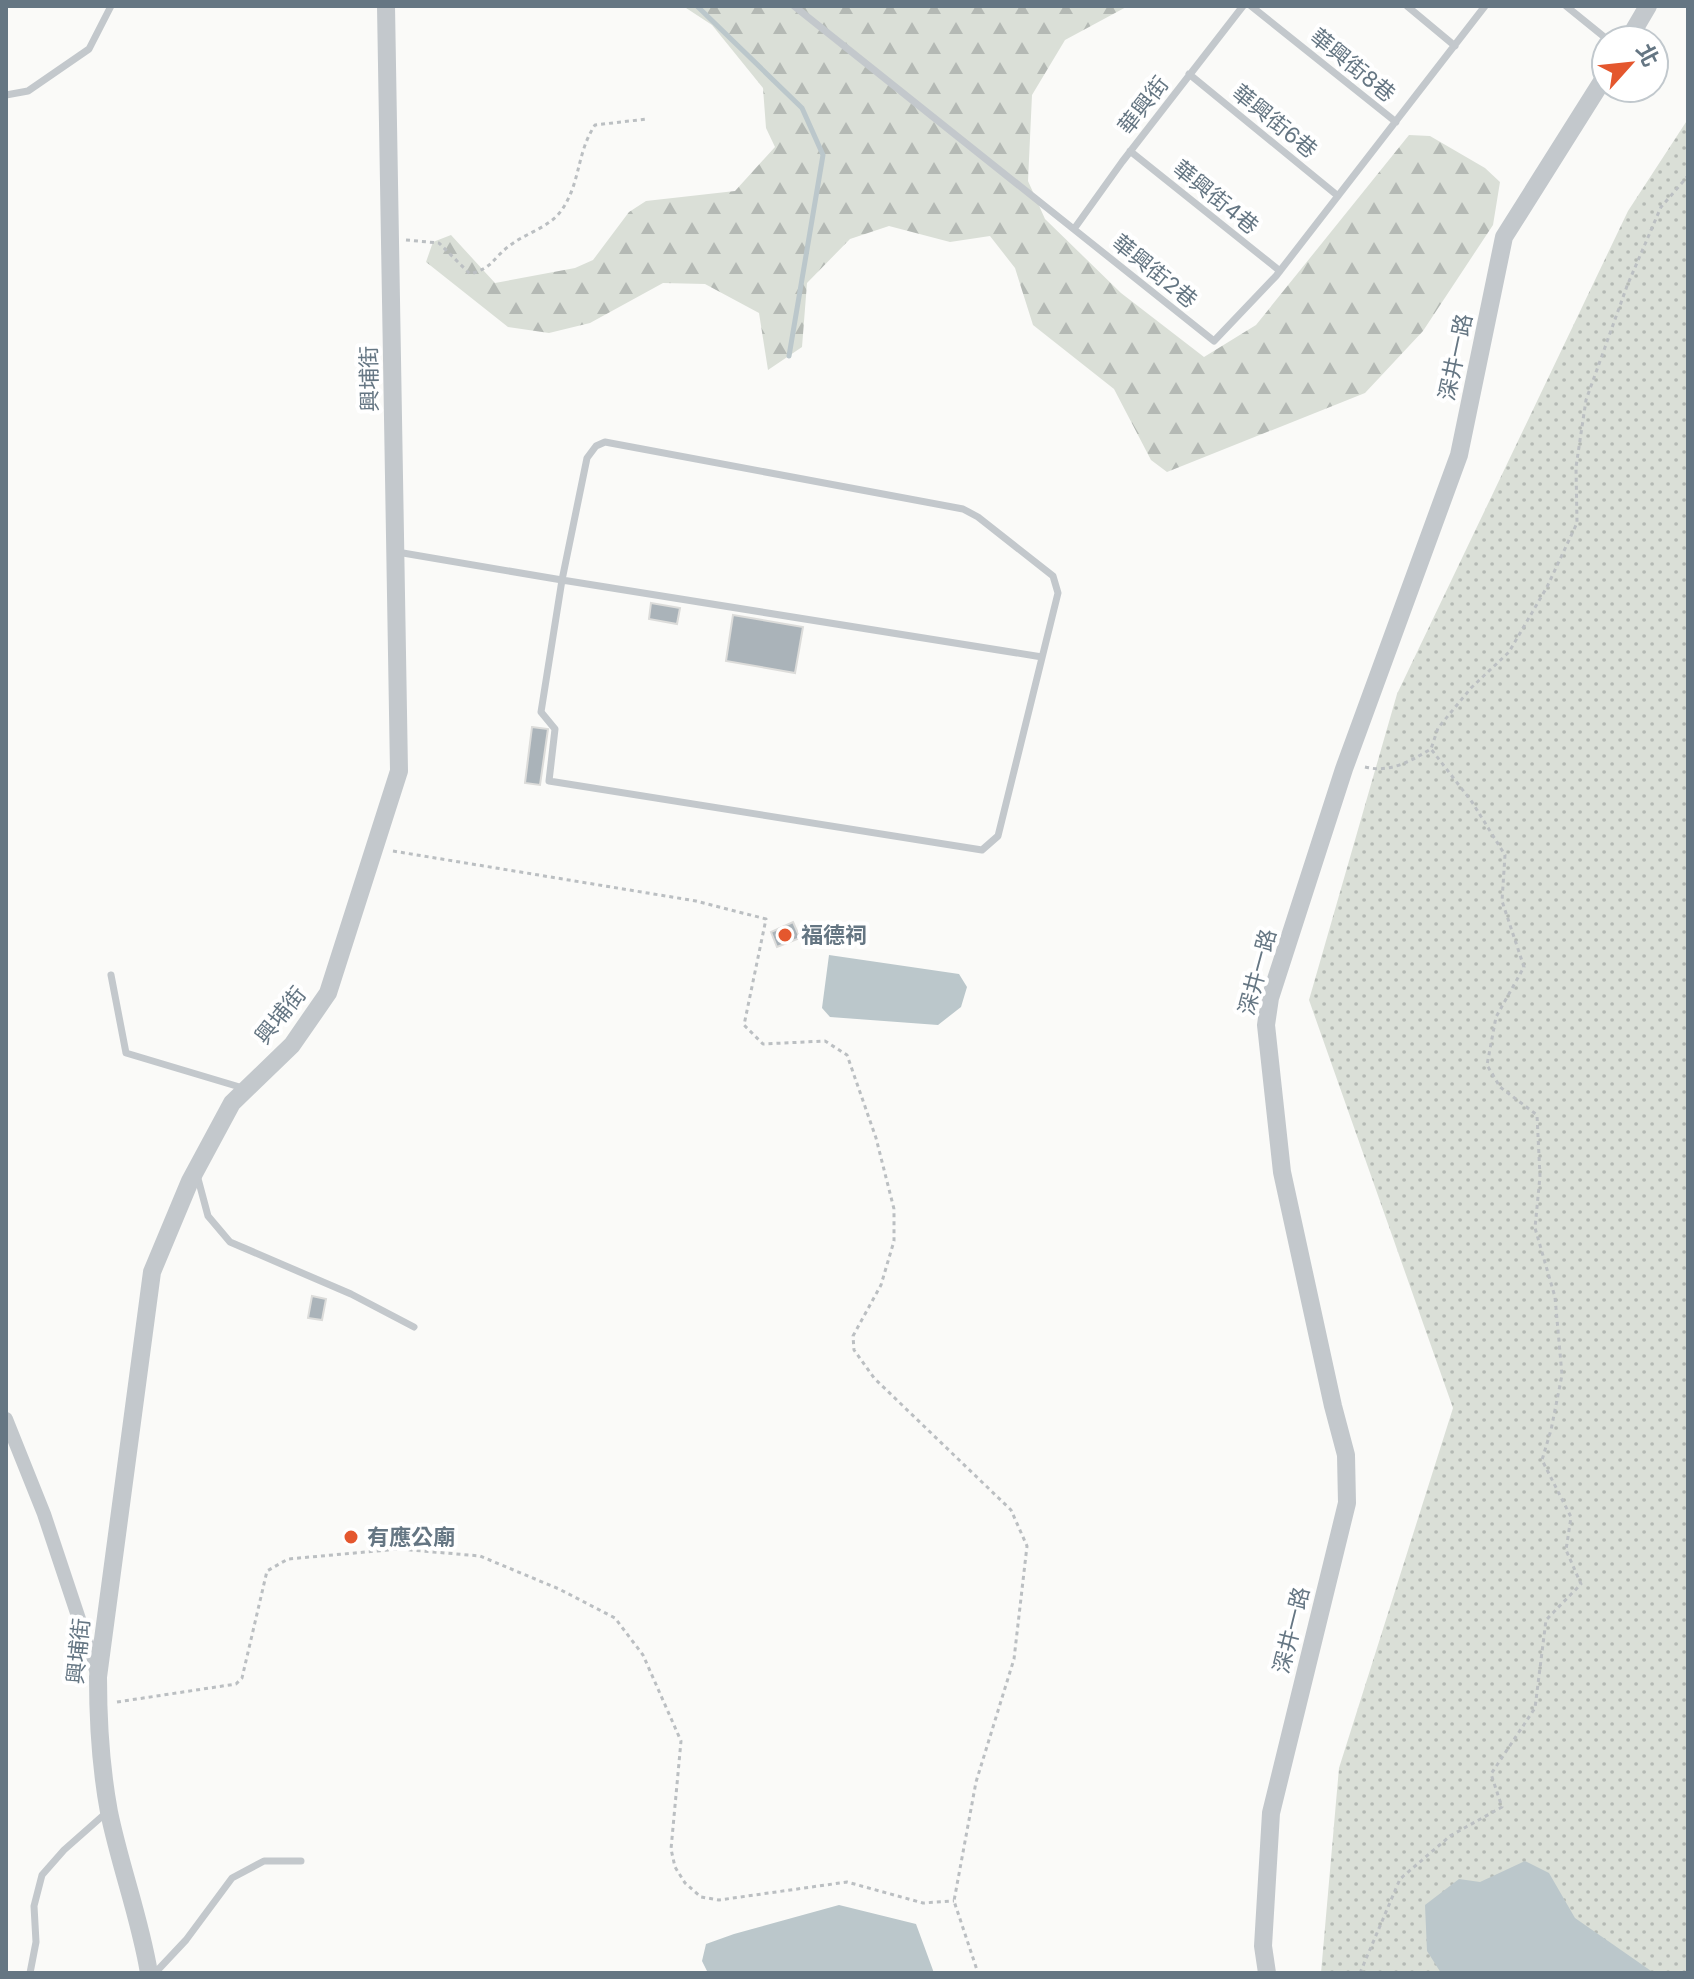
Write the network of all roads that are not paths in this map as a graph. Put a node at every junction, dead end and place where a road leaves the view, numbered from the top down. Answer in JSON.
{"nodes":[{"id":1,"x":111,"y":6,"type":"edge"},
{"id":2,"x":386,"y":6,"type":"edge"},
{"id":3,"x":794,"y":6,"type":"edge"},
{"id":4,"x":1243,"y":6,"type":"edge"},
{"id":5,"x":1251,"y":6,"type":"edge"},
{"id":6,"x":1407,"y":6,"type":"edge"},
{"id":7,"x":1485,"y":6,"type":"edge"},
{"id":8,"x":1566,"y":6,"type":"edge"},
{"id":9,"x":1648,"y":6,"type":"edge"},
{"id":10,"x":1637,"y":24,"type":"edge"},
{"id":11,"x":1590,"y":25,"type":"edge"},
{"id":12,"x":1455,"y":46,"type":"junction"},
{"id":13,"x":1189,"y":74,"type":"junction"},
{"id":14,"x":6,"y":95,"type":"edge"},
{"id":15,"x":1590,"y":100,"type":"edge"},
{"id":16,"x":1396,"y":122,"type":"junction"},
{"id":17,"x":1130,"y":151,"type":"junction"},
{"id":18,"x":1338,"y":196,"type":"junction"},
{"id":19,"x":1074,"y":229,"type":"junction"},
{"id":20,"x":1280,"y":271,"type":"junction"},
{"id":21,"x":397,"y":552,"type":"junction"},
{"id":22,"x":562,"y":580,"type":"junction"},
{"id":23,"x":1042,"y":657,"type":"junction"},
{"id":24,"x":111,"y":975,"type":"dead end"},
{"id":25,"x":246,"y":1089,"type":"junction"},
{"id":26,"x":196,"y":1169,"type":"junction"},
{"id":27,"x":414,"y":1327,"type":"dead end"},
{"id":28,"x":6,"y":1419,"type":"edge"},
{"id":29,"x":98,"y":1677,"type":"junction"},
{"id":30,"x":109,"y":1811,"type":"junction"},
{"id":31,"x":301,"y":1861,"type":"dead end"},
{"id":32,"x":30,"y":1973,"type":"edge"},
{"id":33,"x":149,"y":1973,"type":"edge"},
{"id":34,"x":155,"y":1973,"type":"edge"},
{"id":35,"x":1267,"y":1973,"type":"edge"}],
"edges":[{"from":1,"to":14,"type":"lane"},
{"from":2,"to":21,"type":"street","name":"興埔街"},
{"from":3,"to":19,"type":"lane","name":"華興街2巷"},
{"from":4,"to":13,"type":"lane","name":"華興街"},
{"from":5,"to":16,"type":"lane","name":"華興街8巷"},
{"from":6,"to":12,"type":"lane"},
{"from":7,"to":12,"type":"lane"},
{"from":8,"to":11,"type":"lane"},
{"from":9,"to":10,"type":"street"},
{"from":12,"to":16,"type":"lane"},
{"from":13,"to":17,"type":"lane","name":"華興街"},
{"from":13,"to":18,"type":"lane","name":"華興街6巷"},
{"from":15,"to":35,"type":"street","name":"深井一路"},
{"from":16,"to":18,"type":"lane"},
{"from":17,"to":19,"type":"lane","name":"華興街"},
{"from":17,"to":20,"type":"lane","name":"華興街4巷"},
{"from":18,"to":20,"type":"lane"},
{"from":19,"to":20,"type":"lane","name":"華興街2巷"},
{"from":21,"to":22,"type":"lane"},
{"from":21,"to":25,"type":"street","name":"興埔街"},
{"from":22,"to":23,"type":"lane"},
{"from":22,"to":23,"type":"lane"},
{"from":22,"to":23,"type":"lane"},
{"from":24,"to":25,"type":"lane"},
{"from":25,"to":26,"type":"street","name":"興埔街"},
{"from":26,"to":27,"type":"lane"},
{"from":26,"to":29,"type":"street","name":"興埔街"},
{"from":28,"to":29,"type":"street"},
{"from":29,"to":30,"type":"street","name":"興埔街"},
{"from":30,"to":32,"type":"lane"},
{"from":30,"to":33,"type":"street","name":"興埔街"},
{"from":31,"to":34,"type":"lane"}]}
